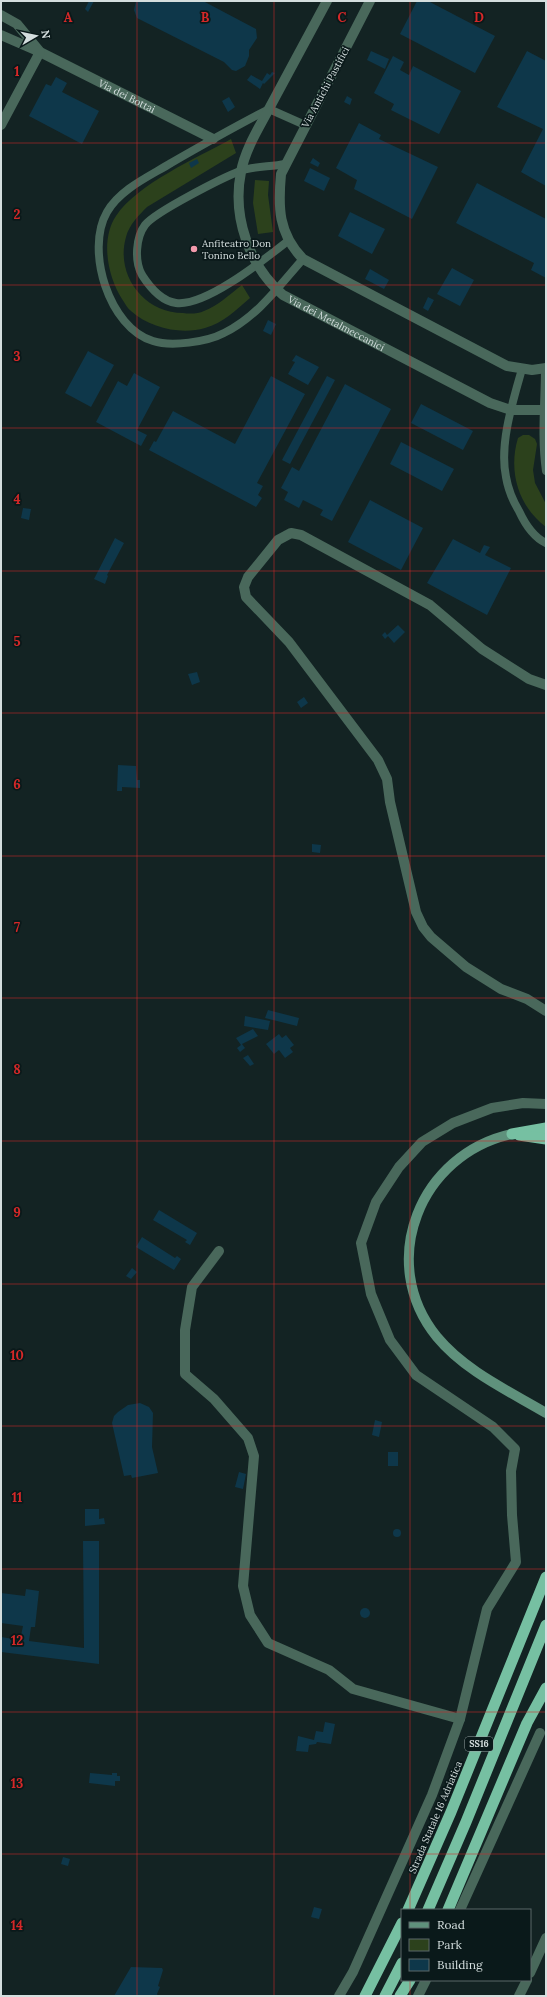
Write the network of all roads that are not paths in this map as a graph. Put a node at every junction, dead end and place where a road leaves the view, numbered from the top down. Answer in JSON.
{"nodes":[{"id":1,"x":327,"y":1,"type":"edge"},
{"id":2,"x":370,"y":1,"type":"edge"},
{"id":3,"x":1,"y":15,"type":"edge"},
{"id":4,"x":1,"y":35,"type":"edge"},
{"id":5,"x":40,"y":52,"type":"junction"},
{"id":6,"x":269,"y":109,"type":"junction"},
{"id":7,"x":1,"y":125,"type":"edge"},
{"id":8,"x":305,"y":125,"type":"junction"},
{"id":9,"x":213,"y":139,"type":"junction"},
{"id":10,"x":283,"y":169,"type":"junction"},
{"id":11,"x":241,"y":171,"type":"junction"},
{"id":12,"x":289,"y":240,"type":"junction"},
{"id":13,"x":303,"y":259,"type":"junction"},
{"id":14,"x":257,"y":265,"type":"junction"},
{"id":15,"x":276,"y":289,"type":"junction"},
{"id":16,"x":546,"y":368,"type":"edge"},
{"id":17,"x":522,"y":369,"type":"junction"},
{"id":18,"x":511,"y":410,"type":"junction"},
{"id":19,"x":546,"y":410,"type":"edge"},
{"id":20,"x":546,"y":471,"type":"edge"},
{"id":21,"x":546,"y":543,"type":"edge"},
{"id":22,"x":546,"y":685,"type":"edge"},
{"id":23,"x":546,"y":1011,"type":"edge"},
{"id":24,"x":546,"y":1104,"type":"edge"},
{"id":25,"x":546,"y":1128,"type":"edge"},
{"id":26,"x":512,"y":1134,"type":"junction"},
{"id":27,"x":546,"y":1139,"type":"edge"},
{"id":28,"x":219,"y":1251,"type":"dead end"},
{"id":29,"x":546,"y":1413,"type":"edge"},
{"id":30,"x":546,"y":1577,"type":"edge"},
{"id":31,"x":546,"y":1625,"type":"edge"},
{"id":32,"x":546,"y":1688,"type":"edge"},
{"id":33,"x":460,"y":1719,"type":"junction"},
{"id":34,"x":540,"y":1733,"type":"dead end"},
{"id":35,"x":408,"y":1909,"type":"edge"},
{"id":36,"x":428,"y":1909,"type":"edge"},
{"id":37,"x":448,"y":1909,"type":"edge"},
{"id":38,"x":460,"y":1909,"type":"edge"},
{"id":39,"x":401,"y":1925,"type":"edge"},
{"id":40,"x":546,"y":1938,"type":"edge"},
{"id":41,"x":401,"y":1965,"type":"edge"},
{"id":42,"x":531,"y":1971,"type":"edge"},
{"id":43,"x":409,"y":1981,"type":"edge"},
{"id":44,"x":426,"y":1981,"type":"edge"},
{"id":45,"x":526,"y":1981,"type":"edge"},
{"id":46,"x":339,"y":1996,"type":"edge"},
{"id":47,"x":365,"y":1996,"type":"edge"},
{"id":48,"x":385,"y":1996,"type":"edge"},
{"id":49,"x":400,"y":1996,"type":"edge"},
{"id":50,"x":418,"y":1996,"type":"edge"},
{"id":51,"x":519,"y":1996,"type":"edge"}],
"edges":[{"from":1,"to":6,"type":"street"},
{"from":2,"to":8,"type":"street","name":"Via Antichi Pastifici"},
{"from":3,"to":5,"type":"street","name":"Via dei Bottai"},
{"from":4,"to":5,"type":"street","name":"Via dei Bottai"},
{"from":5,"to":7,"type":"street"},
{"from":5,"to":9,"type":"street","name":"Via dei Bottai"},
{"from":6,"to":8,"type":"lane"},
{"from":6,"to":9,"type":"lane"},
{"from":6,"to":11,"type":"street","name":"Via dei Metalmeccanici"},
{"from":8,"to":10,"type":"street","name":"Via Antichi Pastifici"},
{"from":9,"to":15,"type":"lane"},
{"from":10,"to":11,"type":"lane"},
{"from":10,"to":12,"type":"street"},
{"from":11,"to":14,"type":"street","name":"Via dei Metalmeccanici"},
{"from":11,"to":14,"type":"lane"},
{"from":12,"to":13,"type":"street"},
{"from":12,"to":14,"type":"lane"},
{"from":13,"to":15,"type":"lane"},
{"from":13,"to":17,"type":"street"},
{"from":14,"to":15,"type":"street","name":"Via dei Metalmeccanici"},
{"from":15,"to":18,"type":"street","name":"Via dei Metalmeccanici"},
{"from":16,"to":17,"type":"street"},
{"from":16,"to":19,"type":"lane"},
{"from":17,"to":18,"type":"lane"},
{"from":18,"to":19,"type":"street","name":"Via dei Metalmeccanici"},
{"from":18,"to":21,"type":"lane"},
{"from":19,"to":20,"type":"lane"},
{"from":22,"to":23,"type":"street"},
{"from":24,"to":33,"type":"street"},
{"from":25,"to":26,"type":"highway"},
{"from":26,"to":27,"type":"highway"},
{"from":26,"to":29,"type":"main road"},
{"from":28,"to":33,"type":"street"},
{"from":30,"to":35,"type":"highway","name":"Strada Statale 16 Adriatica","number":"SS16"},
{"from":31,"to":36,"type":"highway","number":"SS16"},
{"from":32,"to":37,"type":"highway"},
{"from":33,"to":46,"type":"street"},
{"from":34,"to":38,"type":"street"},
{"from":39,"to":47,"type":"highway"},
{"from":40,"to":42,"type":"street"},
{"from":41,"to":48,"type":"highway"},
{"from":43,"to":49,"type":"highway"},
{"from":44,"to":50,"type":"street"},
{"from":45,"to":51,"type":"street"}]}
